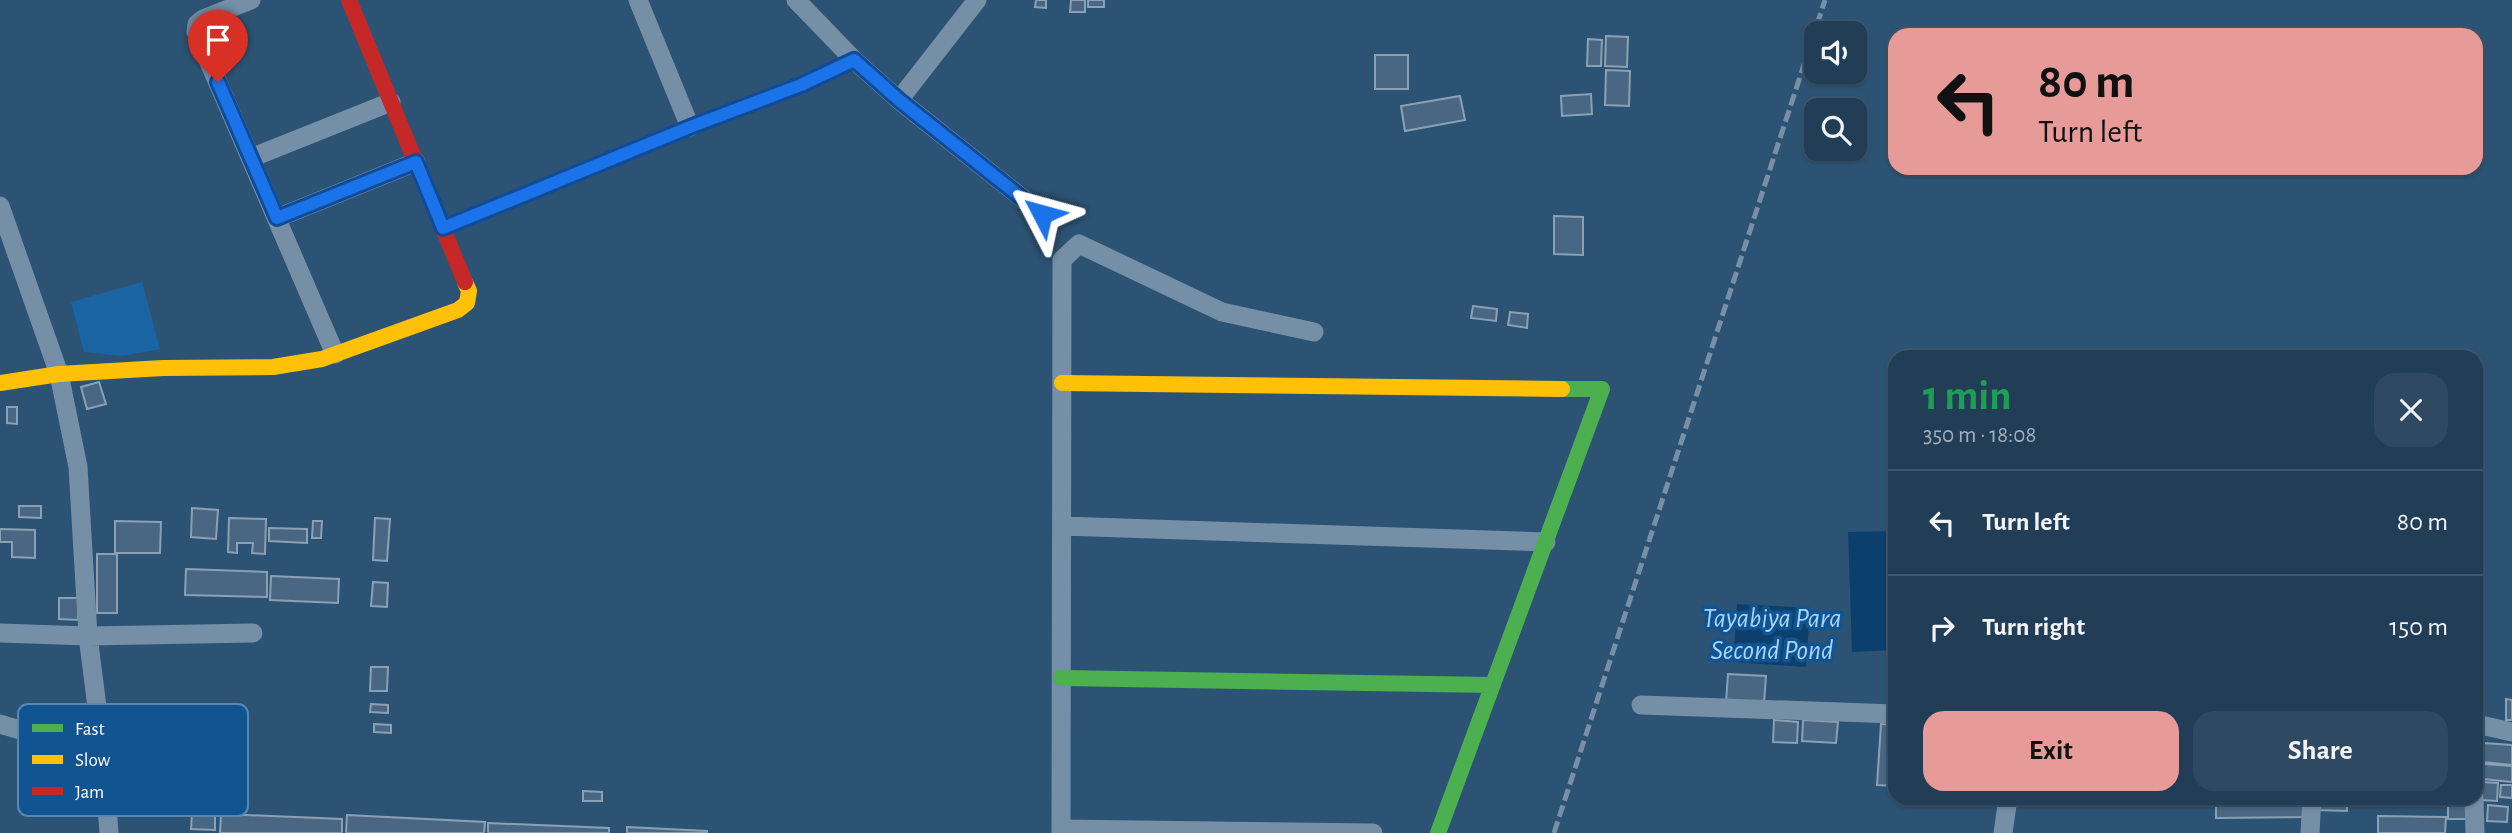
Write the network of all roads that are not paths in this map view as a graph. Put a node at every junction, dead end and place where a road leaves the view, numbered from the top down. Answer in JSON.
{"nodes":[{"id":1,"x":251,"y":0,"type":"edge"},
{"id":2,"x":349,"y":0,"type":"edge"},
{"id":3,"x":638,"y":0,"type":"edge"},
{"id":4,"x":796,"y":0,"type":"edge"},
{"id":5,"x":977,"y":0,"type":"edge"},
{"id":6,"x":854,"y":60,"type":"junction"},
{"id":7,"x":899,"y":100,"type":"junction"},
{"id":8,"x":391,"y":102,"type":"junction"},
{"id":9,"x":690,"y":127,"type":"junction"},
{"id":10,"x":251,"y":158,"type":"junction"},
{"id":11,"x":416,"y":162,"type":"junction"},
{"id":12,"x":0,"y":206,"type":"edge"},
{"id":13,"x":1042,"y":214,"type":"dead end"},
{"id":14,"x":277,"y":218,"type":"junction"},
{"id":15,"x":443,"y":228,"type":"junction"},
{"id":16,"x":1314,"y":332,"type":"dead end"},
{"id":17,"x":335,"y":354,"type":"junction"},
{"id":18,"x":59,"y":374,"type":"junction"},
{"id":19,"x":0,"y":383,"type":"edge"},
{"id":20,"x":1062,"y":383,"type":"junction"},
{"id":21,"x":1062,"y":526,"type":"junction"},
{"id":22,"x":1545,"y":541,"type":"junction"},
{"id":23,"x":0,"y":633,"type":"edge"},
{"id":24,"x":253,"y":633,"type":"dead end"},
{"id":25,"x":88,"y":636,"type":"junction"},
{"id":26,"x":1061,"y":678,"type":"junction"},
{"id":27,"x":1493,"y":685,"type":"junction"},
{"id":28,"x":97,"y":704,"type":"edge"},
{"id":29,"x":1640,"y":705,"type":"dead end"},
{"id":30,"x":1888,"y":714,"type":"edge"},
{"id":31,"x":0,"y":724,"type":"edge"},
{"id":32,"x":2483,"y":726,"type":"edge"},
{"id":33,"x":18,"y":729,"type":"edge"},
{"id":34,"x":2512,"y":732,"type":"edge"},
{"id":35,"x":2007,"y":805,"type":"edge"},
{"id":36,"x":2312,"y":805,"type":"edge"},
{"id":37,"x":2474,"y":805,"type":"edge"},
{"id":38,"x":1061,"y":831,"type":"edge"},
{"id":39,"x":1373,"y":833,"type":"edge"},
{"id":40,"x":1438,"y":833,"type":"edge"},
{"id":41,"x":2003,"y":833,"type":"edge"},
{"id":42,"x":2310,"y":833,"type":"edge"},
{"id":43,"x":2475,"y":833,"type":"edge"}],
"edges":[{"from":1,"to":10,"type":"street"},
{"from":2,"to":8,"type":"street"},
{"from":3,"to":9,"type":"street"},
{"from":4,"to":6,"type":"street"},
{"from":5,"to":7,"type":"street"},
{"from":6,"to":7,"type":"street"},
{"from":6,"to":9,"type":"street"},
{"from":7,"to":13,"type":"street"},
{"from":8,"to":10,"type":"street"},
{"from":8,"to":11,"type":"street"},
{"from":9,"to":15,"type":"street"},
{"from":10,"to":14,"type":"street"},
{"from":11,"to":14,"type":"street"},
{"from":11,"to":15,"type":"street"},
{"from":12,"to":18,"type":"street"},
{"from":14,"to":17,"type":"street"},
{"from":15,"to":17,"type":"street"},
{"from":16,"to":20,"type":"street"},
{"from":17,"to":18,"type":"street"},
{"from":18,"to":19,"type":"street"},
{"from":18,"to":25,"type":"street"},
{"from":20,"to":21,"type":"street"},
{"from":20,"to":22,"type":"street"},
{"from":21,"to":22,"type":"street"},
{"from":21,"to":26,"type":"street"},
{"from":22,"to":27,"type":"street"},
{"from":23,"to":25,"type":"street"},
{"from":24,"to":25,"type":"street"},
{"from":25,"to":28,"type":"street"},
{"from":26,"to":27,"type":"street"},
{"from":26,"to":38,"type":"street"},
{"from":27,"to":40,"type":"street"},
{"from":29,"to":30,"type":"street"},
{"from":31,"to":33,"type":"street"},
{"from":32,"to":34,"type":"street"},
{"from":35,"to":41,"type":"street"},
{"from":36,"to":42,"type":"street"},
{"from":37,"to":43,"type":"street"},
{"from":38,"to":39,"type":"street"}]}
